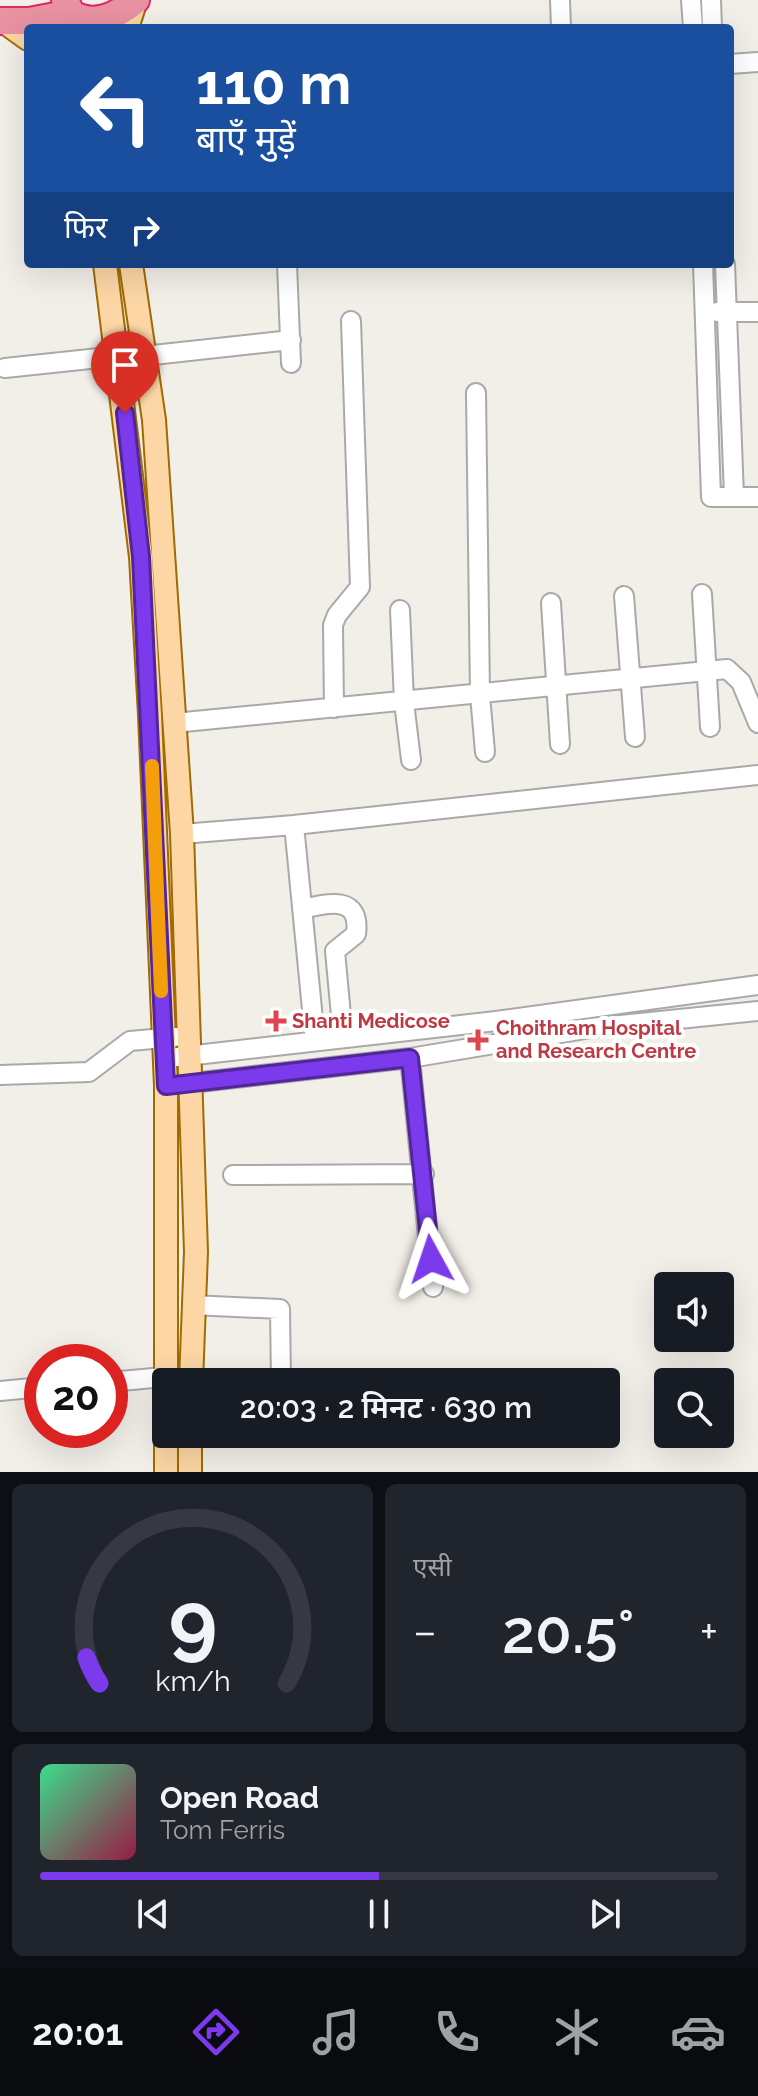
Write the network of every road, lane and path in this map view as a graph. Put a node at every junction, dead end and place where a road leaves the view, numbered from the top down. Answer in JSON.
{"nodes":[{"id":1,"x":136,"y":0,"type":"edge"},
{"id":2,"x":560,"y":0,"type":"edge"},
{"id":3,"x":691,"y":0,"type":"edge"},
{"id":4,"x":711,"y":0,"type":"edge"},
{"id":5,"x":73,"y":15,"type":"edge"},
{"id":6,"x":2,"y":21,"type":"edge"},
{"id":7,"x":128,"y":24,"type":"edge"},
{"id":8,"x":561,"y":24,"type":"edge"},
{"id":9,"x":693,"y":24,"type":"edge"},
{"id":10,"x":712,"y":24,"type":"edge"},
{"id":11,"x":24,"y":36,"type":"edge"},
{"id":12,"x":758,"y":62,"type":"edge"},
{"id":13,"x":734,"y":64,"type":"edge"},
{"id":14,"x":106,"y":268,"type":"edge"},
{"id":15,"x":132,"y":268,"type":"edge"},
{"id":16,"x":287,"y":268,"type":"edge"},
{"id":17,"x":703,"y":268,"type":"edge"},
{"id":18,"x":725,"y":268,"type":"edge"},
{"id":19,"x":728,"y":311,"type":"junction"},
{"id":20,"x":758,"y":312,"type":"edge"},
{"id":21,"x":705,"y":313,"type":"junction"},
{"id":22,"x":351,"y":321,"type":"dead end"},
{"id":23,"x":291,"y":340,"type":"junction"},
{"id":24,"x":118,"y":356,"type":"junction"},
{"id":25,"x":144,"y":356,"type":"junction"},
{"id":26,"x":291,"y":363,"type":"dead end"},
{"id":27,"x":5,"y":368,"type":"dead end"},
{"id":28,"x":476,"y":393,"type":"dead end"},
{"id":29,"x":734,"y":496,"type":"junction"},
{"id":30,"x":758,"y":497,"type":"edge"},
{"id":31,"x":702,"y":594,"type":"dead end"},
{"id":32,"x":624,"y":596,"type":"dead end"},
{"id":33,"x":551,"y":603,"type":"dead end"},
{"id":34,"x":400,"y":610,"type":"dead end"},
{"id":35,"x":706,"y":670,"type":"junction"},
{"id":36,"x":631,"y":678,"type":"junction"},
{"id":37,"x":557,"y":687,"type":"junction"},
{"id":38,"x":480,"y":695,"type":"junction"},
{"id":39,"x":404,"y":702,"type":"junction"},
{"id":40,"x":334,"y":708,"type":"junction"},
{"id":41,"x":174,"y":723,"type":"junction"},
{"id":42,"x":758,"y":723,"type":"edge"},
{"id":43,"x":710,"y":727,"type":"dead end"},
{"id":44,"x":635,"y":737,"type":"dead end"},
{"id":45,"x":560,"y":744,"type":"dead end"},
{"id":46,"x":485,"y":752,"type":"dead end"},
{"id":47,"x":411,"y":760,"type":"dead end"},
{"id":48,"x":758,"y":775,"type":"edge"},
{"id":49,"x":294,"y":825,"type":"junction"},
{"id":50,"x":182,"y":834,"type":"junction"},
{"id":51,"x":303,"y":909,"type":"junction"},
{"id":52,"x":308,"y":950,"type":"junction"},
{"id":53,"x":335,"y":951,"type":"junction"},
{"id":54,"x":758,"y":985,"type":"edge"},
{"id":55,"x":758,"y":1011,"type":"edge"},
{"id":56,"x":496,"y":1021,"type":"junction"},
{"id":57,"x":343,"y":1037,"type":"junction"},
{"id":58,"x":315,"y":1040,"type":"junction"},
{"id":59,"x":500,"y":1045,"type":"junction"},
{"id":60,"x":191,"y":1046,"type":"junction"},
{"id":61,"x":163,"y":1048,"type":"junction"},
{"id":62,"x":410,"y":1058,"type":"junction"},
{"id":63,"x":0,"y":1075,"type":"edge"},
{"id":64,"x":193,"y":1083,"type":"junction"},
{"id":65,"x":166,"y":1086,"type":"junction"},
{"id":66,"x":424,"y":1174,"type":"junction"},
{"id":67,"x":233,"y":1175,"type":"dead end"},
{"id":68,"x":433,"y":1287,"type":"dead end"},
{"id":69,"x":192,"y":1305,"type":"junction"},
{"id":70,"x":164,"y":1368,"type":"edge"},
{"id":71,"x":191,"y":1368,"type":"edge"},
{"id":72,"x":281,"y":1368,"type":"edge"},
{"id":73,"x":152,"y":1378,"type":"edge"},
{"id":74,"x":128,"y":1380,"type":"edge"},
{"id":75,"x":24,"y":1389,"type":"edge"},
{"id":76,"x":0,"y":1391,"type":"edge"},
{"id":77,"x":165,"y":1448,"type":"edge"},
{"id":78,"x":190,"y":1448,"type":"edge"},
{"id":79,"x":166,"y":1472,"type":"edge"},
{"id":80,"x":190,"y":1472,"type":"edge"}],
"edges":[{"from":1,"to":5,"type":"highway"},
{"from":1,"to":7,"type":"main road"},
{"from":2,"to":8,"type":"lane"},
{"from":3,"to":9,"type":"lane"},
{"from":4,"to":10,"type":"lane"},
{"from":5,"to":6,"type":"highway"},
{"from":6,"to":11,"type":"main road"},
{"from":12,"to":13,"type":"lane"},
{"from":14,"to":24,"type":"main road"},
{"from":15,"to":25,"type":"main road"},
{"from":16,"to":23,"type":"lane"},
{"from":17,"to":21,"type":"lane"},
{"from":18,"to":19,"type":"lane"},
{"from":19,"to":20,"type":"lane"},
{"from":19,"to":21,"type":"lane"},
{"from":19,"to":29,"type":"lane"},
{"from":21,"to":29,"type":"lane"},
{"from":22,"to":40,"type":"lane"},
{"from":23,"to":25,"type":"lane"},
{"from":23,"to":26,"type":"lane"},
{"from":24,"to":27,"type":"lane"},
{"from":24,"to":61,"type":"main road"},
{"from":25,"to":41,"type":"main road"},
{"from":28,"to":38,"type":"lane"},
{"from":29,"to":30,"type":"lane"},
{"from":31,"to":35,"type":"lane"},
{"from":32,"to":36,"type":"lane"},
{"from":33,"to":37,"type":"lane"},
{"from":34,"to":39,"type":"lane"},
{"from":35,"to":36,"type":"lane"},
{"from":35,"to":42,"type":"lane"},
{"from":35,"to":43,"type":"lane"},
{"from":36,"to":37,"type":"lane"},
{"from":36,"to":44,"type":"lane"},
{"from":37,"to":38,"type":"lane"},
{"from":37,"to":45,"type":"lane"},
{"from":38,"to":39,"type":"lane"},
{"from":38,"to":46,"type":"lane"},
{"from":39,"to":40,"type":"lane"},
{"from":39,"to":47,"type":"lane"},
{"from":40,"to":41,"type":"lane"},
{"from":41,"to":50,"type":"main road"},
{"from":48,"to":49,"type":"lane"},
{"from":49,"to":50,"type":"lane"},
{"from":49,"to":51,"type":"lane"},
{"from":50,"to":60,"type":"main road"},
{"from":51,"to":52,"type":"lane"},
{"from":51,"to":53,"type":"lane"},
{"from":52,"to":53,"type":"lane"},
{"from":52,"to":58,"type":"lane"},
{"from":53,"to":57,"type":"lane"},
{"from":54,"to":56,"type":"lane"},
{"from":55,"to":59,"type":"lane"},
{"from":56,"to":57,"type":"lane"},
{"from":56,"to":59,"type":"lane"},
{"from":57,"to":58,"type":"lane"},
{"from":58,"to":60,"type":"lane"},
{"from":59,"to":62,"type":"lane"},
{"from":60,"to":61,"type":"lane"},
{"from":60,"to":64,"type":"main road"},
{"from":61,"to":63,"type":"lane"},
{"from":61,"to":65,"type":"main road"},
{"from":62,"to":64,"type":"lane"},
{"from":62,"to":66,"type":"lane"},
{"from":64,"to":65,"type":"lane"},
{"from":64,"to":69,"type":"main road"},
{"from":65,"to":70,"type":"main road"},
{"from":66,"to":67,"type":"lane"},
{"from":66,"to":68,"type":"lane"},
{"from":69,"to":71,"type":"main road"},
{"from":69,"to":72,"type":"lane"},
{"from":73,"to":74,"type":"lane"},
{"from":75,"to":76,"type":"lane"},
{"from":77,"to":79,"type":"main road"},
{"from":78,"to":80,"type":"main road"}]}
